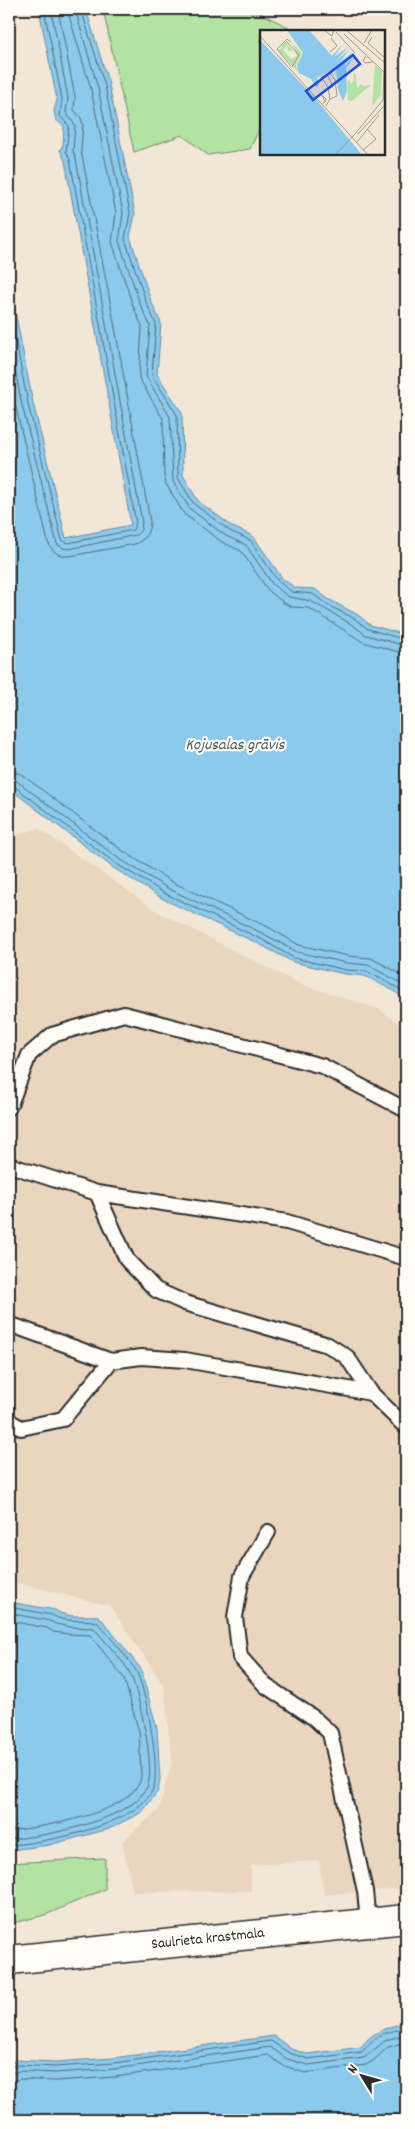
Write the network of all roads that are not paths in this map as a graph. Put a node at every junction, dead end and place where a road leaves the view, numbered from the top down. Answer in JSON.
{"nodes":[{"id":1,"x":9,"y":1107,"type":"edge"},
{"id":2,"x":406,"y":1110,"type":"edge"},
{"id":3,"x":9,"y":1165,"type":"edge"},
{"id":4,"x":97,"y":1193,"type":"junction"},
{"id":5,"x":406,"y":1258,"type":"edge"},
{"id":6,"x":9,"y":1324,"type":"edge"},
{"id":7,"x":111,"y":1361,"type":"junction"},
{"id":8,"x":371,"y":1393,"type":"junction"},
{"id":9,"x":9,"y":1421,"type":"edge"},
{"id":10,"x":406,"y":1427,"type":"edge"},
{"id":11,"x":268,"y":1532,"type":"dead end"},
{"id":12,"x":406,"y":1919,"type":"edge"},
{"id":13,"x":368,"y":1922,"type":"junction"},
{"id":14,"x":9,"y":1960,"type":"edge"}],
"edges":[{"from":1,"to":2,"type":"lane"},
{"from":3,"to":4,"type":"lane"},
{"from":4,"to":5,"type":"lane"},
{"from":4,"to":8,"type":"lane"},
{"from":6,"to":7,"type":"lane"},
{"from":7,"to":8,"type":"lane"},
{"from":7,"to":9,"type":"lane"},
{"from":8,"to":10,"type":"lane"},
{"from":11,"to":13,"type":"lane"},
{"from":12,"to":13,"type":"street","name":"Saulrieta krastmala"},
{"from":13,"to":14,"type":"street","name":"Saulrieta krastmala"}]}
